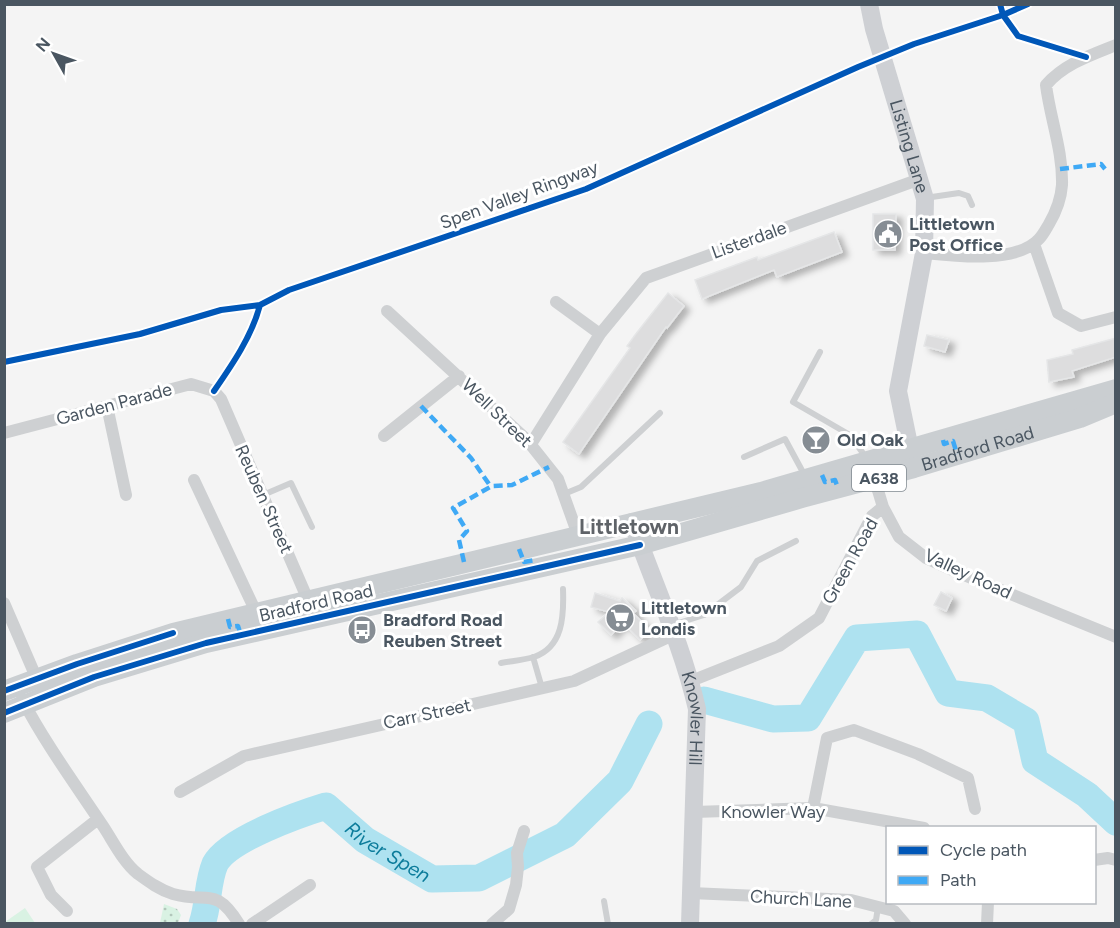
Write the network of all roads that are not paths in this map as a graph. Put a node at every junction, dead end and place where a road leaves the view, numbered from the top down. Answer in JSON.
{"nodes":[{"id":1,"x":869,"y":4,"type":"edge"},
{"id":2,"x":1116,"y":45,"type":"edge"},
{"id":3,"x":920,"y":179,"type":"junction"},
{"id":4,"x":925,"y":198,"type":"junction"},
{"id":5,"x":972,"y":205,"type":"dead end"},
{"id":6,"x":1034,"y":244,"type":"junction"},
{"id":7,"x":924,"y":253,"type":"junction"},
{"id":8,"x":556,"y":302,"type":"dead end"},
{"id":9,"x":387,"y":310,"type":"dead end"},
{"id":10,"x":1116,"y":317,"type":"edge"},
{"id":11,"x":600,"y":334,"type":"junction"},
{"id":12,"x":820,"y":352,"type":"dead end"},
{"id":13,"x":459,"y":376,"type":"junction"},
{"id":14,"x":1116,"y":389,"type":"edge"},
{"id":15,"x":221,"y":399,"type":"joint"},
{"id":16,"x":1116,"y":403,"type":"edge"},
{"id":17,"x":107,"y":406,"type":"junction"},
{"id":18,"x":660,"y":413,"type":"dead end"},
{"id":19,"x":4,"y":433,"type":"edge"},
{"id":20,"x":384,"y":435,"type":"dead end"},
{"id":21,"x":531,"y":444,"type":"junction"},
{"id":22,"x":744,"y":457,"type":"dead end"},
{"id":23,"x":912,"y":459,"type":"junction"},
{"id":24,"x":872,"y":470,"type":"junction"},
{"id":25,"x":806,"y":479,"type":"junction"},
{"id":26,"x":194,"y":480,"type":"dead end"},
{"id":27,"x":564,"y":494,"type":"junction"},
{"id":28,"x":126,"y":495,"type":"dead end"},
{"id":29,"x":263,"y":496,"type":"junction"},
{"id":30,"x":883,"y":507,"type":"junction"},
{"id":31,"x":632,"y":522,"type":"junction"},
{"id":32,"x":312,"y":527,"type":"dead end"},
{"id":33,"x":578,"y":535,"type":"junction"},
{"id":34,"x":796,"y":541,"type":"dead end"},
{"id":35,"x":640,"y":545,"type":"junction"},
{"id":36,"x":564,"y":589,"type":"dead end"},
{"id":37,"x":308,"y":600,"type":"junction"},
{"id":38,"x":4,"y":603,"type":"edge"},
{"id":39,"x":256,"y":612,"type":"junction"},
{"id":40,"x":673,"y":630,"type":"junction"},
{"id":41,"x":1116,"y":637,"type":"edge"},
{"id":42,"x":533,"y":657,"type":"junction"},
{"id":43,"x":501,"y":663,"type":"dead end"},
{"id":44,"x":691,"y":681,"type":"junction"},
{"id":45,"x":41,"y":688,"type":"junction"},
{"id":46,"x":543,"y":688,"type":"junction"},
{"id":47,"x":15,"y":694,"type":"edge"},
{"id":48,"x":4,"y":713,"type":"edge"},
{"id":49,"x":180,"y":792,"type":"dead end"},
{"id":50,"x":813,"y":808,"type":"junction"},
{"id":51,"x":975,"y":808,"type":"dead end"},
{"id":52,"x":694,"y":813,"type":"junction"},
{"id":53,"x":98,"y":819,"type":"junction"},
{"id":54,"x":913,"y":826,"type":"edge"},
{"id":55,"x":524,"y":831,"type":"dead end"},
{"id":56,"x":1096,"y":860,"type":"edge"},
{"id":57,"x":1116,"y":860,"type":"edge"},
{"id":58,"x":310,"y":885,"type":"dead end"},
{"id":59,"x":691,"y":893,"type":"junction"},
{"id":60,"x":604,"y":902,"type":"dead end"},
{"id":61,"x":988,"y":904,"type":"edge"},
{"id":62,"x":878,"y":907,"type":"junction"},
{"id":63,"x":68,"y":911,"type":"dead end"},
{"id":64,"x":239,"y":924,"type":"edge"},
{"id":65,"x":252,"y":924,"type":"edge"},
{"id":66,"x":492,"y":924,"type":"edge"},
{"id":67,"x":608,"y":924,"type":"edge"},
{"id":68,"x":690,"y":924,"type":"edge"},
{"id":69,"x":871,"y":924,"type":"edge"},
{"id":70,"x":905,"y":924,"type":"edge"},
{"id":71,"x":987,"y":924,"type":"edge"}],
"edges":[{"from":1,"to":3,"type":"street","name":"Listing Lane"},
{"from":2,"to":6,"type":"street"},
{"from":3,"to":4,"type":"street","name":"Listing Lane"},
{"from":3,"to":11,"type":"street","name":"Listerdale"},
{"from":4,"to":5,"type":"lane"},
{"from":4,"to":7,"type":"street","name":"Listing Lane"},
{"from":6,"to":7,"type":"street"},
{"from":6,"to":10,"type":"street"},
{"from":7,"to":23,"type":"street","name":"Listing Lane"},
{"from":8,"to":11,"type":"street"},
{"from":9,"to":13,"type":"street","name":"Well Street"},
{"from":11,"to":21,"type":"street","name":"Listerdale"},
{"from":12,"to":24,"type":"lane"},
{"from":13,"to":20,"type":"street"},
{"from":13,"to":21,"type":"street","name":"Well Street"},
{"from":14,"to":23,"type":"main road","name":"Bradford Road","number":"A638"},
{"from":15,"to":17,"type":"street","name":"Garden Parade"},
{"from":15,"to":29,"type":"street","name":"Reuben Street"},
{"from":16,"to":23,"type":"main road","name":"Bradford Road","number":"A638"},
{"from":17,"to":19,"type":"street","name":"Garden Parade"},
{"from":17,"to":28,"type":"street"},
{"from":18,"to":27,"type":"lane"},
{"from":21,"to":27,"type":"street","name":"Well Street"},
{"from":22,"to":25,"type":"lane"},
{"from":23,"to":24,"type":"main road","name":"Bradford Road","number":"A638"},
{"from":24,"to":25,"type":"main road","name":"Bradford Road","number":"A638"},
{"from":24,"to":30,"type":"street","name":"Valley Road"},
{"from":24,"to":35,"type":"main road","name":"Bradford Road","number":"A638"},
{"from":25,"to":31,"type":"main road","name":"Bradford Road","number":"A638"},
{"from":26,"to":39,"type":"street"},
{"from":27,"to":33,"type":"street","name":"Well Street"},
{"from":29,"to":32,"type":"lane"},
{"from":29,"to":37,"type":"street","name":"Reuben Street"},
{"from":30,"to":41,"type":"street","name":"Valley Road"},
{"from":30,"to":44,"type":"street","name":"Green Road"},
{"from":31,"to":33,"type":"main road","name":"Bradford Road","number":"A638"},
{"from":31,"to":35,"type":"street","name":"Knowler Hill"},
{"from":33,"to":37,"type":"main road","name":"Bradford Road","number":"A638"},
{"from":34,"to":40,"type":"lane"},
{"from":35,"to":40,"type":"street","name":"Knowler Hill"},
{"from":35,"to":45,"type":"main road","name":"Bradford Road","number":"A638"},
{"from":36,"to":42,"type":"lane"},
{"from":37,"to":39,"type":"main road","name":"Bradford Road","number":"A638"},
{"from":38,"to":45,"type":"street"},
{"from":39,"to":45,"type":"main road","name":"Bradford Road","number":"A638"},
{"from":40,"to":44,"type":"street","name":"Knowler Hill"},
{"from":40,"to":46,"type":"street","name":"Carr Street"},
{"from":42,"to":43,"type":"lane"},
{"from":42,"to":46,"type":"lane"},
{"from":44,"to":52,"type":"street","name":"Knowler Hill"},
{"from":45,"to":47,"type":"main road","name":"Bradford Road","number":"A638"},
{"from":46,"to":49,"type":"street","name":"Carr Street"},
{"from":47,"to":48,"type":"main road","name":"Bradford Road","number":"A638"},
{"from":47,"to":53,"type":"street"},
{"from":50,"to":51,"type":"street"},
{"from":50,"to":52,"type":"street","name":"Knowler Way"},
{"from":50,"to":54,"type":"street","name":"Knowler Way"},
{"from":52,"to":59,"type":"street","name":"Knowler Hill"},
{"from":53,"to":63,"type":"street"},
{"from":53,"to":64,"type":"street"},
{"from":55,"to":66,"type":"street"},
{"from":56,"to":57,"type":"street"},
{"from":58,"to":65,"type":"street"},
{"from":59,"to":62,"type":"street","name":"Church Lane"},
{"from":59,"to":68,"type":"street","name":"Knowler Hill"},
{"from":60,"to":67,"type":"lane"},
{"from":61,"to":71,"type":"street"},
{"from":62,"to":69,"type":"lane"},
{"from":62,"to":70,"type":"street","name":"Church Lane"}]}
